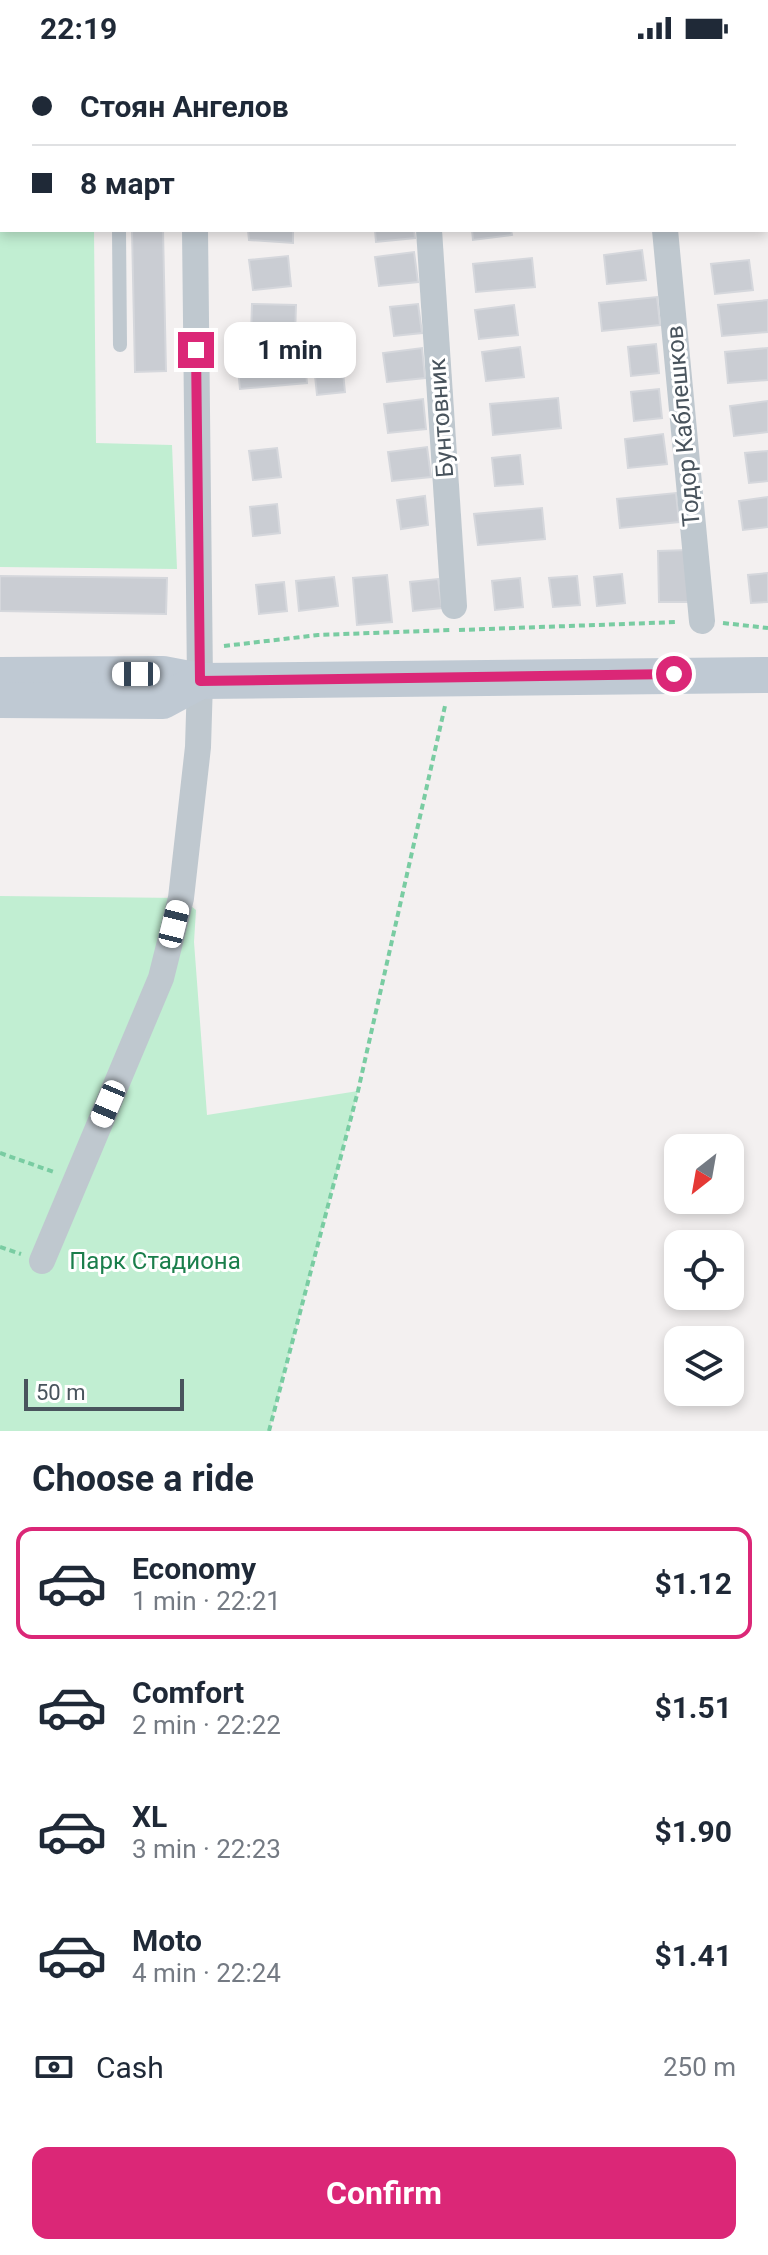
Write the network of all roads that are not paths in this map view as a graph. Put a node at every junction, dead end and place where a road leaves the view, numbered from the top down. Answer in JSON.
{"nodes":[{"id":1,"x":119,"y":232,"type":"edge"},
{"id":2,"x":195,"y":232,"type":"edge"},
{"id":3,"x":429,"y":232,"type":"edge"},
{"id":4,"x":665,"y":232,"type":"edge"},
{"id":5,"x":120,"y":345,"type":"dead end"},
{"id":6,"x":454,"y":606,"type":"dead end"},
{"id":7,"x":702,"y":621,"type":"road end"},
{"id":8,"x":199,"y":664,"type":"junction"},
{"id":9,"x":0,"y":675,"type":"edge"},
{"id":10,"x":768,"y":675,"type":"edge"},
{"id":11,"x":0,"y":700,"type":"edge"},
{"id":12,"x":42,"y":1261,"type":"dead end"}],
"edges":[{"from":1,"to":5,"type":"lane"},
{"from":2,"to":8,"type":"street"},
{"from":3,"to":6,"type":"street","name":"Бунтовник"},
{"from":4,"to":7,"type":"street","name":"Тодор Каблешков"},
{"from":8,"to":9,"type":"main road"},
{"from":8,"to":10,"type":"main road"},
{"from":8,"to":11,"type":"main road"},
{"from":8,"to":12,"type":"street"}]}
